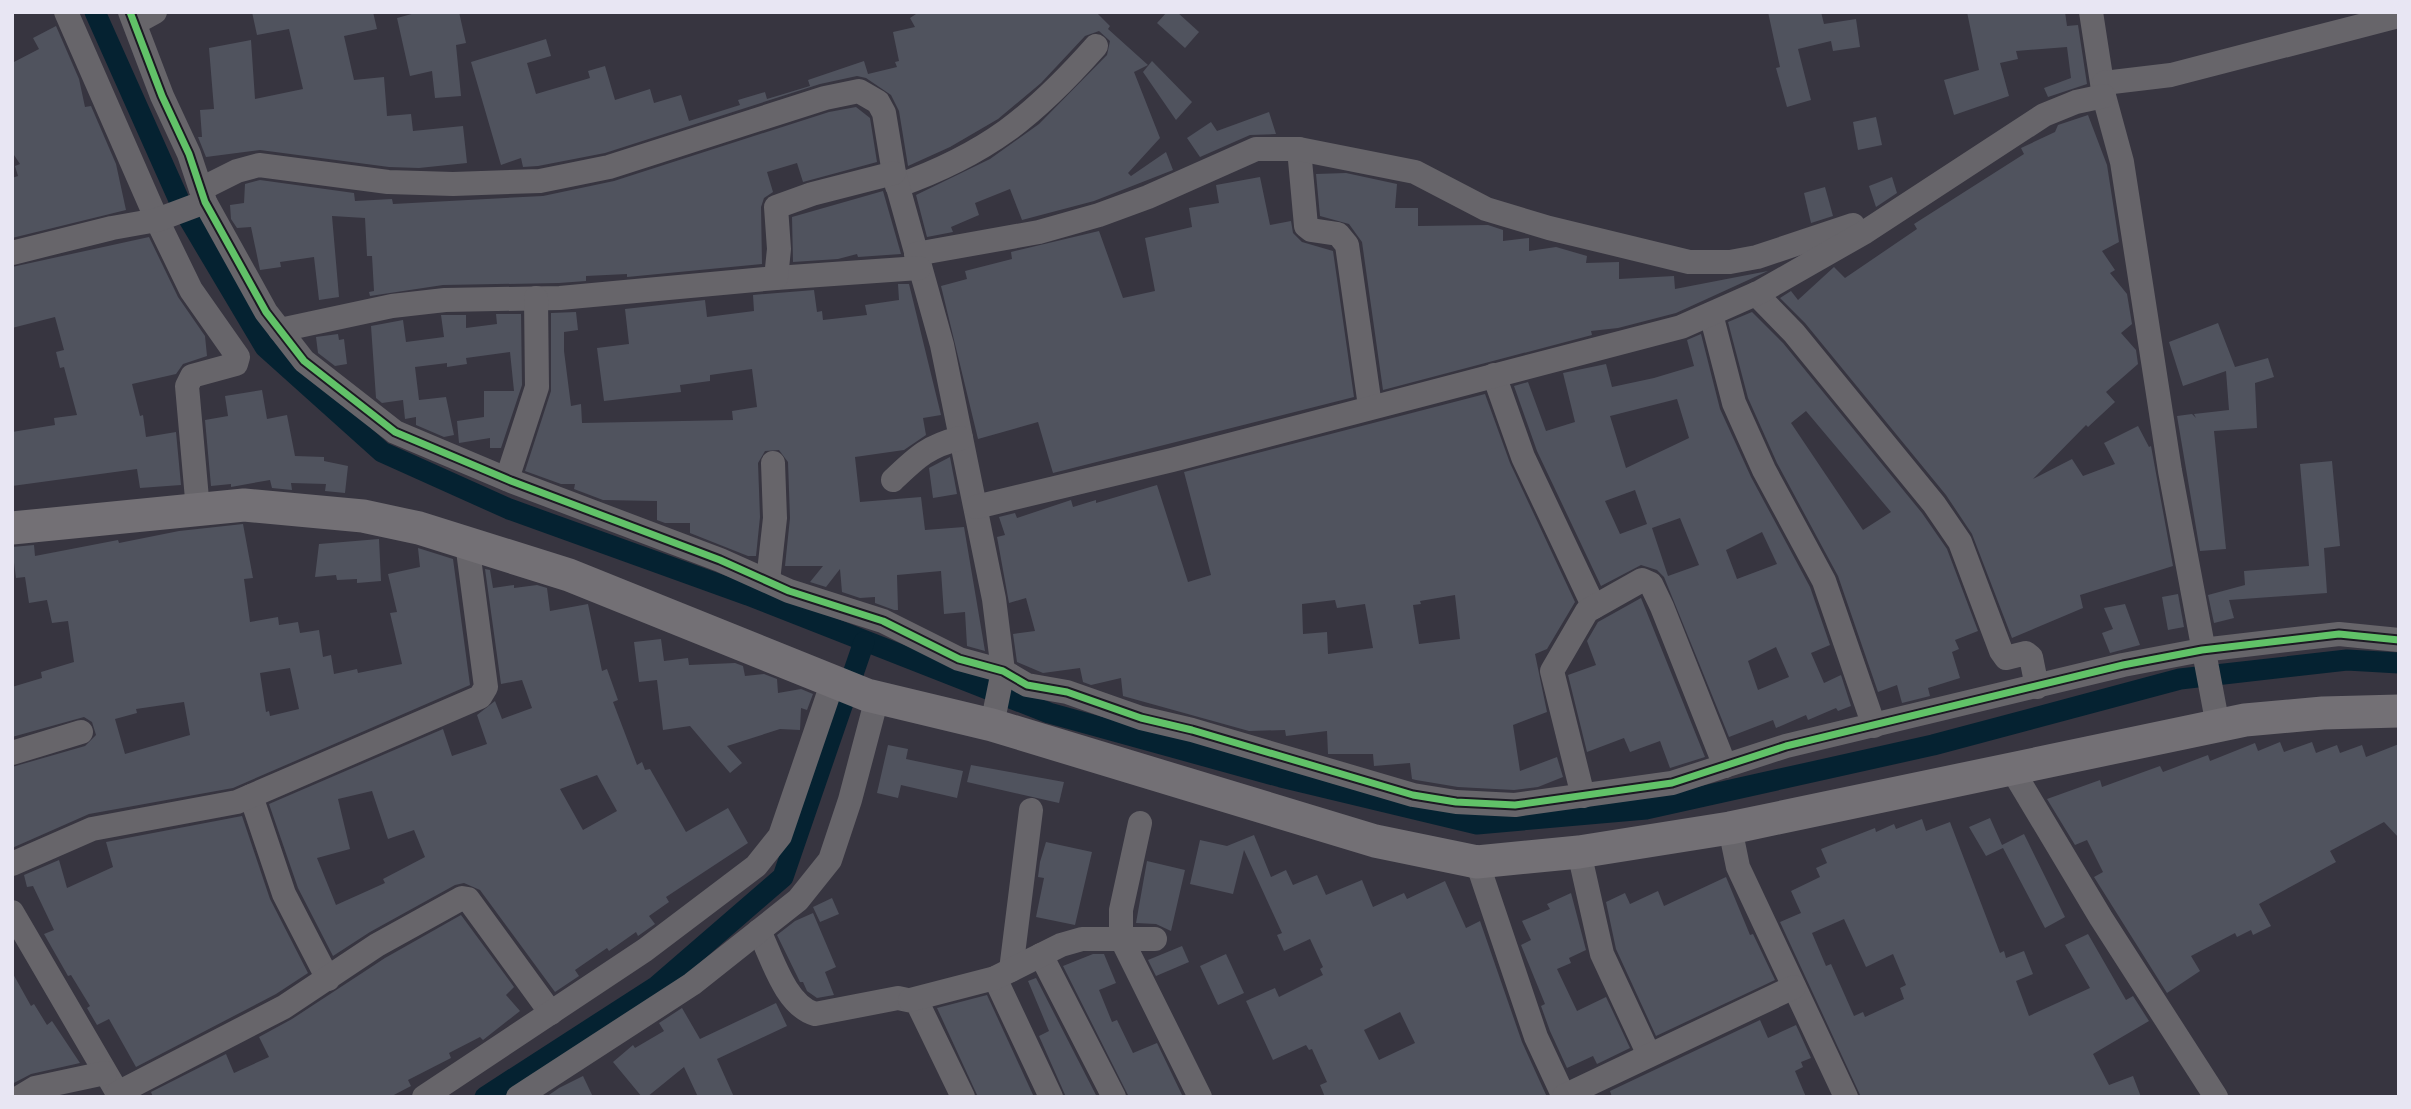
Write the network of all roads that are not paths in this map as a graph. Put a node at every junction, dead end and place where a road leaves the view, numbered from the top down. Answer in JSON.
{"nodes":[{"id":1,"x":66,"y":12,"type":"edge"},
{"id":2,"x":2091,"y":12,"type":"edge"},
{"id":3,"x":140,"y":16,"type":"edge"},
{"id":4,"x":2399,"y":16,"type":"edge"},
{"id":5,"x":1096,"y":46,"type":"dead end"},
{"id":6,"x":2104,"y":90,"type":"junction"},
{"id":7,"x":1299,"y":149,"type":"junction"},
{"id":8,"x":895,"y":180,"type":"junction"},
{"id":9,"x":200,"y":200,"type":"junction"},
{"id":10,"x":162,"y":219,"type":"junction"},
{"id":11,"x":1872,"y":227,"type":"junction"},
{"id":12,"x":12,"y":253,"type":"edge"},
{"id":13,"x":917,"y":261,"type":"junction"},
{"id":14,"x":776,"y":278,"type":"junction"},
{"id":15,"x":1756,"y":293,"type":"junction"},
{"id":16,"x":536,"y":298,"type":"junction"},
{"id":17,"x":1711,"y":314,"type":"junction"},
{"id":18,"x":280,"y":330,"type":"junction"},
{"id":19,"x":1494,"y":375,"type":"junction"},
{"id":20,"x":1370,"y":406,"type":"junction"},
{"id":21,"x":961,"y":439,"type":"junction"},
{"id":22,"x":773,"y":463,"type":"dead end"},
{"id":23,"x":507,"y":479,"type":"junction"},
{"id":24,"x":893,"y":480,"type":"dead end"},
{"id":25,"x":976,"y":507,"type":"junction"},
{"id":26,"x":198,"y":510,"type":"junction"},
{"id":27,"x":12,"y":528,"type":"edge"},
{"id":28,"x":467,"y":543,"type":"junction"},
{"id":29,"x":768,"y":581,"type":"junction"},
{"id":30,"x":1594,"y":607,"type":"junction"},
{"id":31,"x":2399,"y":640,"type":"edge"},
{"id":32,"x":2202,"y":652,"type":"junction"},
{"id":33,"x":1003,"y":675,"type":"junction"},
{"id":34,"x":2037,"y":687,"type":"junction"},
{"id":35,"x":854,"y":689,"type":"junction"},
{"id":36,"x":2399,"y":711,"type":"edge"},
{"id":37,"x":993,"y":716,"type":"junction"},
{"id":38,"x":1874,"y":726,"type":"junction"},
{"id":39,"x":2218,"y":726,"type":"junction"},
{"id":40,"x":82,"y":732,"type":"dead end"},
{"id":41,"x":12,"y":753,"type":"edge"},
{"id":42,"x":1726,"y":766,"type":"junction"},
{"id":43,"x":2013,"y":771,"type":"junction"},
{"id":44,"x":251,"y":796,"type":"junction"},
{"id":45,"x":1583,"y":796,"type":"junction"},
{"id":46,"x":1031,"y":810,"type":"dead end"},
{"id":47,"x":1140,"y":823,"type":"dead end"},
{"id":48,"x":1730,"y":828,"type":"junction"},
{"id":49,"x":1579,"y":852,"type":"junction"},
{"id":50,"x":1477,"y":862,"type":"junction"},
{"id":51,"x":12,"y":864,"type":"edge"},
{"id":52,"x":16,"y":926,"type":"edge"},
{"id":53,"x":759,"y":931,"type":"junction"},
{"id":54,"x":1121,"y":938,"type":"junction"},
{"id":55,"x":1155,"y":939,"type":"dead end"},
{"id":56,"x":1041,"y":955,"type":"junction"},
{"id":57,"x":1003,"y":974,"type":"junction"},
{"id":58,"x":328,"y":979,"type":"junction"},
{"id":59,"x":1794,"y":988,"type":"junction"},
{"id":60,"x":910,"y":1000,"type":"junction"},
{"id":61,"x":551,"y":1013,"type":"junction"},
{"id":62,"x":1649,"y":1055,"type":"junction"},
{"id":63,"x":114,"y":1088,"type":"edge"},
{"id":64,"x":549,"y":1088,"type":"edge"},
{"id":65,"x":1564,"y":1096,"type":"edge"},
{"id":66,"x":20,"y":1097,"type":"edge"},
{"id":67,"x":424,"y":1097,"type":"edge"},
{"id":68,"x":517,"y":1097,"type":"edge"},
{"id":69,"x":963,"y":1097,"type":"edge"},
{"id":70,"x":1051,"y":1097,"type":"edge"},
{"id":71,"x":1114,"y":1097,"type":"edge"},
{"id":72,"x":1200,"y":1097,"type":"edge"},
{"id":73,"x":1846,"y":1097,"type":"edge"},
{"id":74,"x":2216,"y":1097,"type":"edge"}],
"edges":[{"from":1,"to":10,"type":"street"},
{"from":2,"to":6,"type":"street"},
{"from":3,"to":9,"type":"street"},
{"from":4,"to":6,"type":"street"},
{"from":5,"to":8,"type":"street"},
{"from":6,"to":11,"type":"street"},
{"from":6,"to":32,"type":"street"},
{"from":7,"to":11,"type":"street"},
{"from":7,"to":13,"type":"street"},
{"from":7,"to":20,"type":"street"},
{"from":8,"to":9,"type":"street"},
{"from":8,"to":13,"type":"street"},
{"from":8,"to":14,"type":"street"},
{"from":9,"to":10,"type":"street"},
{"from":9,"to":18,"type":"street"},
{"from":10,"to":12,"type":"street"},
{"from":10,"to":26,"type":"street"},
{"from":11,"to":15,"type":"street"},
{"from":13,"to":14,"type":"street"},
{"from":13,"to":21,"type":"street"},
{"from":14,"to":16,"type":"street"},
{"from":15,"to":17,"type":"street"},
{"from":15,"to":34,"type":"street"},
{"from":16,"to":18,"type":"street"},
{"from":16,"to":23,"type":"street"},
{"from":17,"to":19,"type":"street"},
{"from":17,"to":38,"type":"street"},
{"from":18,"to":23,"type":"street"},
{"from":19,"to":20,"type":"street"},
{"from":19,"to":30,"type":"street"},
{"from":20,"to":25,"type":"street"},
{"from":21,"to":24,"type":"street"},
{"from":21,"to":25,"type":"street"},
{"from":22,"to":29,"type":"street"},
{"from":23,"to":29,"type":"street"},
{"from":25,"to":33,"type":"street"},
{"from":26,"to":27,"type":"main road"},
{"from":26,"to":28,"type":"main road"},
{"from":28,"to":35,"type":"main road"},
{"from":28,"to":44,"type":"street"},
{"from":29,"to":33,"type":"street"},
{"from":30,"to":42,"type":"street"},
{"from":30,"to":45,"type":"street"},
{"from":31,"to":32,"type":"street"},
{"from":32,"to":34,"type":"street"},
{"from":32,"to":39,"type":"street"},
{"from":33,"to":37,"type":"street"},
{"from":33,"to":45,"type":"street"},
{"from":34,"to":38,"type":"street"},
{"from":35,"to":37,"type":"main road"},
{"from":35,"to":53,"type":"street"},
{"from":35,"to":61,"type":"street"},
{"from":36,"to":39,"type":"main road"},
{"from":37,"to":50,"type":"main road"},
{"from":38,"to":42,"type":"street"},
{"from":39,"to":43,"type":"main road"},
{"from":40,"to":41,"type":"street"},
{"from":42,"to":45,"type":"street"},
{"from":43,"to":48,"type":"main road"},
{"from":43,"to":74,"type":"street"},
{"from":44,"to":51,"type":"street"},
{"from":44,"to":58,"type":"street"},
{"from":46,"to":57,"type":"street"},
{"from":47,"to":54,"type":"street"},
{"from":48,"to":49,"type":"main road"},
{"from":48,"to":59,"type":"street"},
{"from":49,"to":50,"type":"main road"},
{"from":49,"to":62,"type":"street"},
{"from":50,"to":65,"type":"street"},
{"from":52,"to":63,"type":"street"},
{"from":53,"to":60,"type":"street"},
{"from":53,"to":64,"type":"street"},
{"from":54,"to":55,"type":"street"},
{"from":54,"to":56,"type":"street"},
{"from":54,"to":72,"type":"street"},
{"from":56,"to":57,"type":"street"},
{"from":56,"to":71,"type":"street"},
{"from":57,"to":60,"type":"street"},
{"from":57,"to":70,"type":"street"},
{"from":58,"to":61,"type":"street"},
{"from":58,"to":63,"type":"street"},
{"from":59,"to":62,"type":"street"},
{"from":59,"to":73,"type":"street"},
{"from":60,"to":69,"type":"street"},
{"from":61,"to":67,"type":"street"},
{"from":62,"to":65,"type":"street"},
{"from":63,"to":66,"type":"street"},
{"from":64,"to":68,"type":"street"}]}
